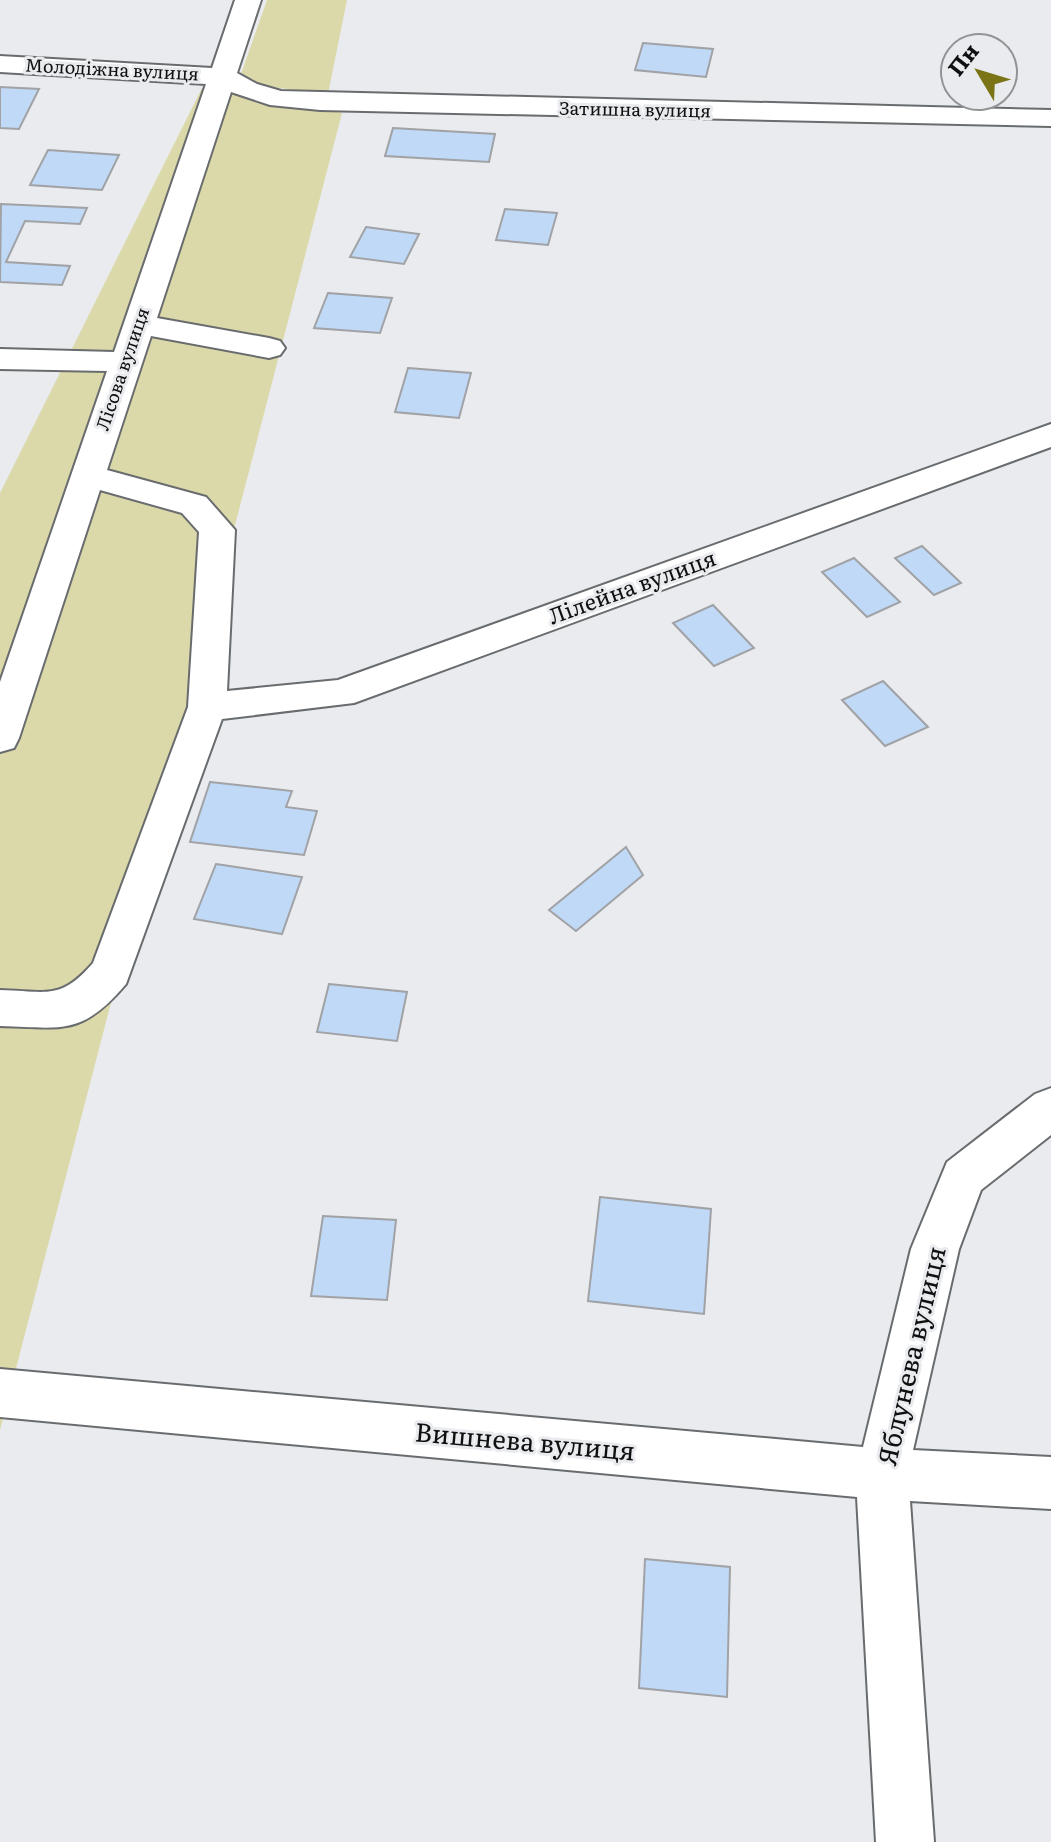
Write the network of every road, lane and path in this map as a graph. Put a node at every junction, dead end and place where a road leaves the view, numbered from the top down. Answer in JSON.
{"nodes":[{"id":1,"x":248,"y":0,"type":"edge"},
{"id":2,"x":0,"y":64,"type":"edge"},
{"id":3,"x":224,"y":77,"type":"junction"},
{"id":4,"x":1051,"y":118,"type":"edge"},
{"id":5,"x":138,"y":324,"type":"junction"},
{"id":6,"x":269,"y":348,"type":"dead end"},
{"id":7,"x":0,"y":359,"type":"edge"},
{"id":8,"x":124,"y":362,"type":"junction"},
{"id":9,"x":1051,"y":435,"type":"edge"},
{"id":10,"x":87,"y":476,"type":"junction"},
{"id":11,"x":207,"y":707,"type":"junction"},
{"id":12,"x":0,"y":738,"type":"edge"},
{"id":13,"x":0,"y":1008,"type":"edge"},
{"id":14,"x":1051,"y":1108,"type":"edge"},
{"id":15,"x":0,"y":1393,"type":"edge"},
{"id":16,"x":882,"y":1474,"type":"junction"},
{"id":17,"x":1051,"y":1483,"type":"edge"},
{"id":18,"x":905,"y":1842,"type":"edge"}],
"edges":[{"from":1,"to":3,"type":"street","name":"Лісова вулиця"},
{"from":2,"to":3,"type":"street","name":"Молодіжна вулиця"},
{"from":3,"to":4,"type":"street","name":"Затишна вулиця"},
{"from":3,"to":5,"type":"street","name":"Лісова вулиця"},
{"from":5,"to":6,"type":"street"},
{"from":5,"to":8,"type":"street","name":"Лісова вулиця"},
{"from":7,"to":8,"type":"street"},
{"from":8,"to":10,"type":"street","name":"Лісова вулиця"},
{"from":9,"to":11,"type":"street","name":"Лілейна вулиця"},
{"from":10,"to":11,"type":"street"},
{"from":10,"to":12,"type":"street","name":"Лісова вулиця"},
{"from":11,"to":13,"type":"street"},
{"from":14,"to":16,"type":"street","name":"Яблунева вулиця"},
{"from":15,"to":16,"type":"street","name":"Вишнева вулиця"},
{"from":16,"to":17,"type":"street","name":"Вишнева вулиця"},
{"from":16,"to":18,"type":"street","name":"Яблунева вулиця"}]}
